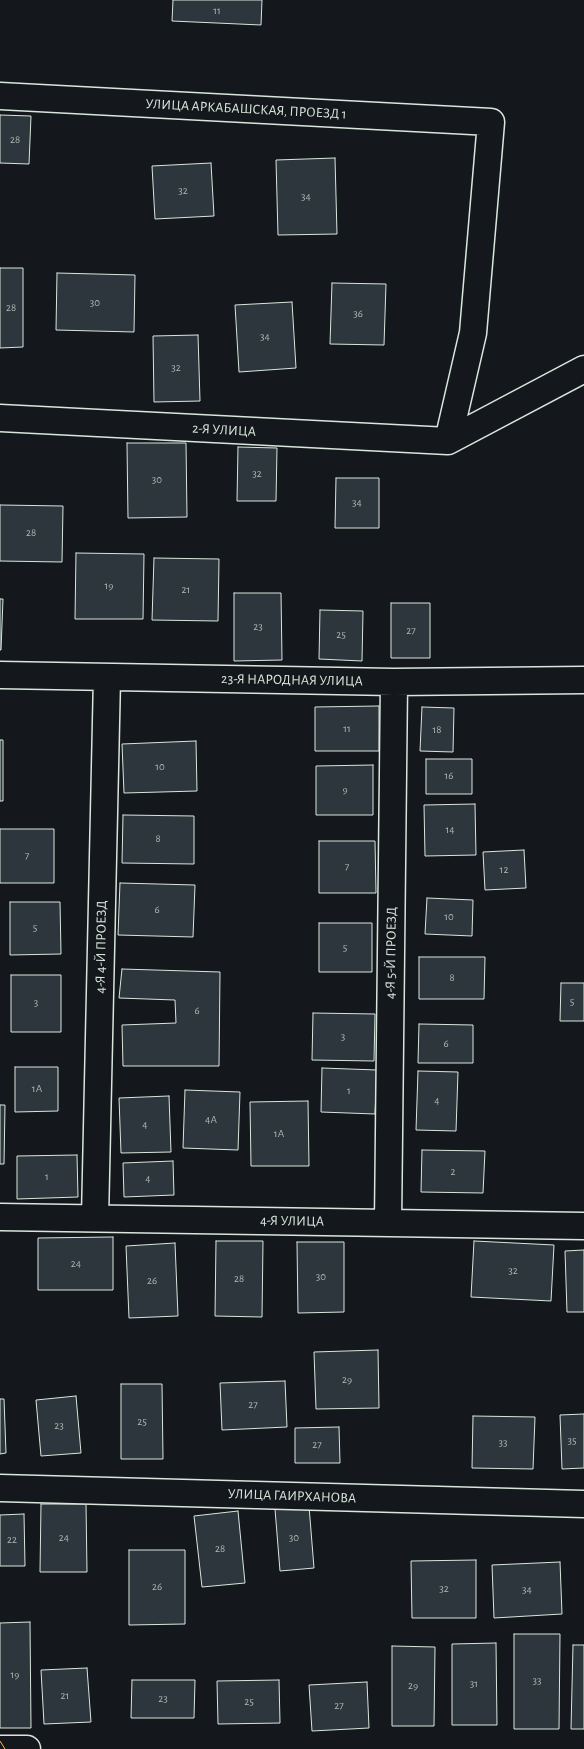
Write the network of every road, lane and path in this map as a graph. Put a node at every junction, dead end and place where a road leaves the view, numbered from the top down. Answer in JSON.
{"nodes":[{"id":1,"x":0,"y":96,"type":"edge"},
{"id":2,"x":584,"y":369,"type":"edge"},
{"id":3,"x":0,"y":418,"type":"edge"},
{"id":4,"x":448,"y":441,"type":"junction"},
{"id":5,"x":0,"y":675,"type":"edge"},
{"id":6,"x":107,"y":676,"type":"junction"},
{"id":7,"x":584,"y":680,"type":"edge"},
{"id":8,"x":394,"y":682,"type":"junction"},
{"id":9,"x":0,"y":1217,"type":"edge"},
{"id":10,"x":95,"y":1218,"type":"junction"},
{"id":11,"x":388,"y":1223,"type":"junction"},
{"id":12,"x":584,"y":1226,"type":"edge"},
{"id":13,"x":0,"y":1488,"type":"edge"},
{"id":14,"x":584,"y":1504,"type":"edge"},
{"id":15,"x":0,"y":1749,"type":"edge"},
{"id":16,"x":27,"y":1749,"type":"edge"}],
"edges":[{"from":1,"to":4,"type":"street","name":"УЛИЦА АРКАБАШСКАЯ, ПРОЕЗД 1"},
{"from":2,"to":4,"type":"street"},
{"from":3,"to":4,"type":"street","name":"2-Я УЛИЦА"},
{"from":5,"to":6,"type":"street","name":"23-Я НАРОДНАЯ УЛИЦА"},
{"from":6,"to":8,"type":"street","name":"23-Я НАРОДНАЯ УЛИЦА"},
{"from":6,"to":10,"type":"street","name":"4-Я 4-Й ПРОЕЗД"},
{"from":7,"to":8,"type":"street","name":"23-Я НАРОДНАЯ УЛИЦА"},
{"from":8,"to":11,"type":"street","name":"4-Я 5-Й ПРОЕЗД"},
{"from":9,"to":10,"type":"street","name":"4-Я УЛИЦА"},
{"from":10,"to":11,"type":"street","name":"4-Я УЛИЦА"},
{"from":11,"to":12,"type":"street","name":"4-Я УЛИЦА"},
{"from":13,"to":14,"type":"street","name":"УЛИЦА ГАИРХАНОВА"},
{"from":15,"to":16,"type":"street"}]}
